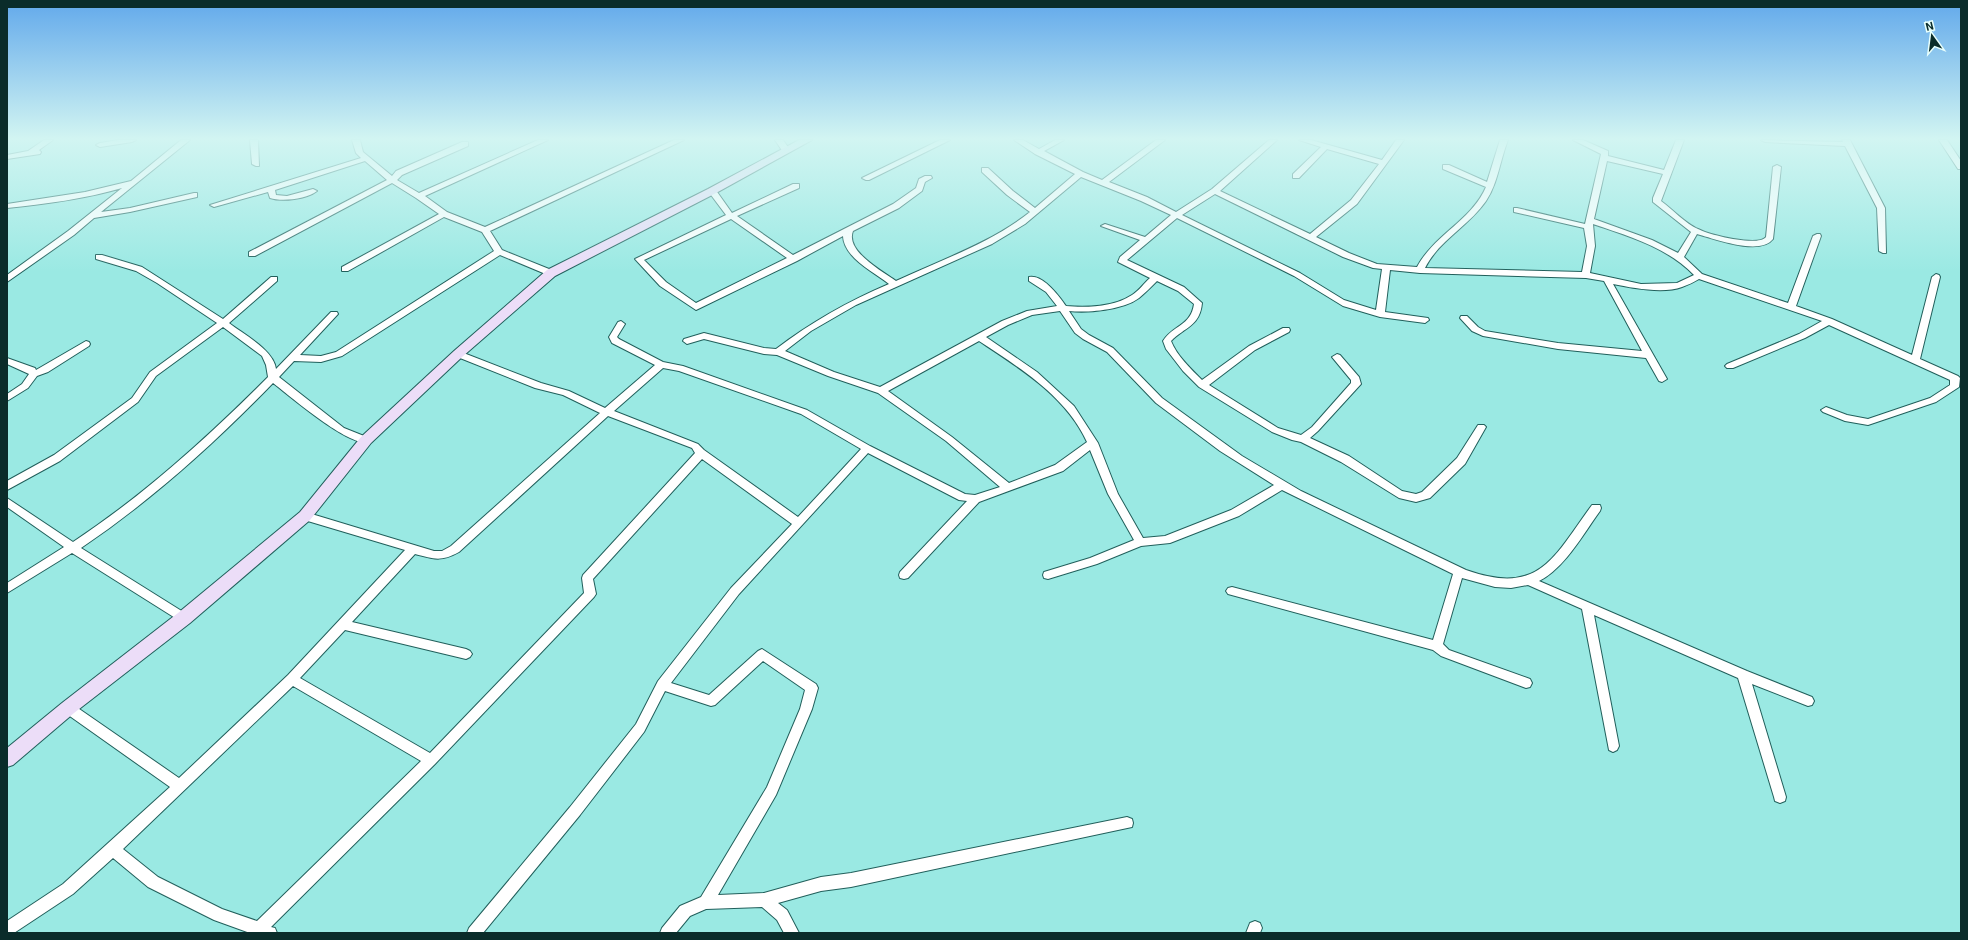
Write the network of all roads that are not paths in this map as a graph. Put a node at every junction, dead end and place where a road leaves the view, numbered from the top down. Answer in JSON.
{"nodes":[{"id":1,"x":127,"y":184,"type":"edge"},
{"id":2,"x":132,"y":184,"type":"edge"},
{"id":3,"x":289,"y":184,"type":"edge"},
{"id":4,"x":385,"y":184,"type":"edge"},
{"id":5,"x":399,"y":184,"type":"edge"},
{"id":6,"x":446,"y":184,"type":"edge"},
{"id":7,"x":583,"y":184,"type":"edge"},
{"id":8,"x":723,"y":184,"type":"edge"},
{"id":9,"x":921,"y":184,"type":"edge"},
{"id":10,"x":1000,"y":184,"type":"edge"},
{"id":11,"x":1068,"y":184,"type":"edge"},
{"id":12,"x":1105,"y":184,"type":"edge"},
{"id":13,"x":1223,"y":184,"type":"edge"},
{"id":14,"x":1368,"y":184,"type":"edge"},
{"id":15,"x":1599,"y":184,"type":"edge"},
{"id":16,"x":1662,"y":184,"type":"edge"},
{"id":17,"x":1775,"y":184,"type":"edge"},
{"id":18,"x":1869,"y":184,"type":"edge"},
{"id":19,"x":1488,"y":185,"type":"edge"},
{"id":20,"x":796,"y":186,"type":"dead end"},
{"id":21,"x":271,"y":190,"type":"junction"},
{"id":22,"x":312,"y":190,"type":"dead end"},
{"id":23,"x":712,"y":191,"type":"junction"},
{"id":24,"x":1215,"y":191,"type":"junction"},
{"id":25,"x":194,"y":195,"type":"dead end"},
{"id":26,"x":419,"y":196,"type":"junction"},
{"id":27,"x":214,"y":205,"type":"dead end"},
{"id":28,"x":7,"y":206,"type":"edge"},
{"id":29,"x":1517,"y":210,"type":"dead end"},
{"id":30,"x":1034,"y":211,"type":"junction"},
{"id":31,"x":444,"y":214,"type":"junction"},
{"id":32,"x":1176,"y":215,"type":"junction"},
{"id":33,"x":92,"y":216,"type":"junction"},
{"id":34,"x":731,"y":216,"type":"junction"},
{"id":35,"x":1590,"y":224,"type":"junction"},
{"id":36,"x":1105,"y":226,"type":"dead end"},
{"id":37,"x":486,"y":230,"type":"junction"},
{"id":38,"x":849,"y":230,"type":"junction"},
{"id":39,"x":1695,"y":231,"type":"junction"},
{"id":40,"x":1817,"y":236,"type":"dead end"},
{"id":41,"x":1311,"y":238,"type":"junction"},
{"id":42,"x":1147,"y":240,"type":"junction"},
{"id":43,"x":1882,"y":251,"type":"dead end"},
{"id":44,"x":500,"y":252,"type":"junction"},
{"id":45,"x":252,"y":254,"type":"dead end"},
{"id":46,"x":100,"y":256,"type":"dead end"},
{"id":47,"x":1680,"y":257,"type":"junction"},
{"id":48,"x":794,"y":259,"type":"junction"},
{"id":49,"x":1386,"y":268,"type":"junction"},
{"id":50,"x":345,"y":269,"type":"dead end"},
{"id":51,"x":1420,"y":270,"type":"junction"},
{"id":52,"x":551,"y":273,"type":"junction"},
{"id":53,"x":1586,"y":275,"type":"junction"},
{"id":54,"x":1699,"y":276,"type":"junction"},
{"id":55,"x":1936,"y":277,"type":"dead end"},
{"id":56,"x":1155,"y":278,"type":"junction"},
{"id":57,"x":7,"y":279,"type":"edge"},
{"id":58,"x":274,"y":279,"type":"dead end"},
{"id":59,"x":1032,"y":279,"type":"dead end"},
{"id":60,"x":1607,"y":280,"type":"junction"},
{"id":61,"x":895,"y":284,"type":"junction"},
{"id":62,"x":1791,"y":307,"type":"junction"},
{"id":63,"x":1062,"y":308,"type":"junction"},
{"id":64,"x":334,"y":314,"type":"dead end"},
{"id":65,"x":1380,"y":314,"type":"junction"},
{"id":66,"x":1464,"y":318,"type":"dead end"},
{"id":67,"x":1425,"y":320,"type":"dead end"},
{"id":68,"x":1829,"y":322,"type":"junction"},
{"id":69,"x":223,"y":323,"type":"junction"},
{"id":70,"x":621,"y":324,"type":"dead end"},
{"id":71,"x":1286,"y":330,"type":"dead end"},
{"id":72,"x":980,"y":337,"type":"junction"},
{"id":73,"x":687,"y":341,"type":"dead end"},
{"id":74,"x":86,"y":344,"type":"dead end"},
{"id":75,"x":778,"y":352,"type":"junction"},
{"id":76,"x":458,"y":354,"type":"junction"},
{"id":77,"x":1648,"y":355,"type":"junction"},
{"id":78,"x":1337,"y":357,"type":"dead end"},
{"id":79,"x":292,"y":358,"type":"junction"},
{"id":80,"x":1915,"y":360,"type":"junction"},
{"id":81,"x":7,"y":361,"type":"edge"},
{"id":82,"x":661,"y":365,"type":"junction"},
{"id":83,"x":1730,"y":366,"type":"dead end"},
{"id":84,"x":34,"y":374,"type":"junction"},
{"id":85,"x":272,"y":377,"type":"junction"},
{"id":86,"x":1662,"y":379,"type":"dead end"},
{"id":87,"x":1958,"y":379,"type":"edge"},
{"id":88,"x":1202,"y":385,"type":"junction"},
{"id":89,"x":881,"y":391,"type":"junction"},
{"id":90,"x":7,"y":398,"type":"edge"},
{"id":91,"x":1826,"y":410,"type":"dead end"},
{"id":92,"x":606,"y":412,"type":"junction"},
{"id":93,"x":1481,"y":427,"type":"dead end"},
{"id":94,"x":1303,"y":439,"type":"junction"},
{"id":95,"x":366,"y":440,"type":"junction"},
{"id":96,"x":1093,"y":443,"type":"junction"},
{"id":97,"x":867,"y":448,"type":"junction"},
{"id":98,"x":702,"y":452,"type":"junction"},
{"id":99,"x":1282,"y":485,"type":"junction"},
{"id":100,"x":7,"y":486,"type":"edge"},
{"id":101,"x":1008,"y":488,"type":"junction"},
{"id":102,"x":975,"y":499,"type":"junction"},
{"id":103,"x":7,"y":502,"type":"edge"},
{"id":104,"x":1596,"y":508,"type":"dead end"},
{"id":105,"x":305,"y":516,"type":"junction"},
{"id":106,"x":799,"y":523,"type":"junction"},
{"id":107,"x":1140,"y":542,"type":"junction"},
{"id":108,"x":73,"y":548,"type":"junction"},
{"id":109,"x":413,"y":549,"type":"junction"},
{"id":110,"x":1459,"y":571,"type":"junction"},
{"id":111,"x":1048,"y":574,"type":"dead end"},
{"id":112,"x":904,"y":575,"type":"dead end"},
{"id":113,"x":1529,"y":581,"type":"junction"},
{"id":114,"x":7,"y":589,"type":"edge"},
{"id":115,"x":1232,"y":591,"type":"dead end"},
{"id":116,"x":1586,"y":607,"type":"junction"},
{"id":117,"x":184,"y":618,"type":"junction"},
{"id":118,"x":343,"y":625,"type":"junction"},
{"id":119,"x":1437,"y":646,"type":"junction"},
{"id":120,"x":466,"y":654,"type":"dead end"},
{"id":121,"x":1743,"y":675,"type":"junction"},
{"id":122,"x":292,"y":679,"type":"junction"},
{"id":123,"x":1526,"y":682,"type":"dead end"},
{"id":124,"x":662,"y":685,"type":"junction"},
{"id":125,"x":1808,"y":701,"type":"dead end"},
{"id":126,"x":68,"y":708,"type":"junction"},
{"id":127,"x":1614,"y":746,"type":"dead end"},
{"id":128,"x":7,"y":759,"type":"edge"},
{"id":129,"x":431,"y":760,"type":"junction"},
{"id":130,"x":179,"y":786,"type":"junction"},
{"id":131,"x":1780,"y":797,"type":"dead end"},
{"id":132,"x":1127,"y":823,"type":"dead end"},
{"id":133,"x":113,"y":849,"type":"junction"},
{"id":134,"x":764,"y":900,"type":"junction"},
{"id":135,"x":706,"y":902,"type":"junction"},
{"id":136,"x":7,"y":930,"type":"edge"},
{"id":137,"x":265,"y":931,"type":"edge"},
{"id":138,"x":474,"y":933,"type":"edge"},
{"id":139,"x":667,"y":933,"type":"edge"},
{"id":140,"x":792,"y":933,"type":"edge"}],
"edges":[{"from":1,"to":28,"type":"street"},
{"from":2,"to":33,"type":"street"},
{"from":3,"to":21,"type":"street"},
{"from":4,"to":45,"type":"street"},
{"from":5,"to":26,"type":"street"},
{"from":6,"to":26,"type":"street"},
{"from":7,"to":37,"type":"street"},
{"from":8,"to":23,"type":"street"},
{"from":9,"to":38,"type":"street"},
{"from":10,"to":30,"type":"street"},
{"from":11,"to":30,"type":"street"},
{"from":12,"to":32,"type":"street"},
{"from":13,"to":24,"type":"street"},
{"from":14,"to":41,"type":"street"},
{"from":15,"to":35,"type":"street"},
{"from":16,"to":39,"type":"street"},
{"from":17,"to":39,"type":"street"},
{"from":18,"to":43,"type":"street"},
{"from":19,"to":51,"type":"street"},
{"from":20,"to":34,"type":"street"},
{"from":21,"to":22,"type":"street"},
{"from":21,"to":27,"type":"street"},
{"from":23,"to":34,"type":"street"},
{"from":23,"to":52,"type":"street"},
{"from":24,"to":32,"type":"street"},
{"from":24,"to":41,"type":"street"},
{"from":25,"to":33,"type":"street"},
{"from":26,"to":31,"type":"street"},
{"from":29,"to":35,"type":"street"},
{"from":30,"to":61,"type":"street"},
{"from":31,"to":37,"type":"street"},
{"from":31,"to":50,"type":"street"},
{"from":32,"to":42,"type":"street"},
{"from":32,"to":65,"type":"street"},
{"from":33,"to":57,"type":"street"},
{"from":34,"to":48,"type":"street"},
{"from":34,"to":48,"type":"street"},
{"from":35,"to":47,"type":"street"},
{"from":35,"to":53,"type":"street"},
{"from":36,"to":42,"type":"street"},
{"from":37,"to":44,"type":"street"},
{"from":38,"to":48,"type":"street"},
{"from":38,"to":61,"type":"street"},
{"from":39,"to":47,"type":"street"},
{"from":40,"to":62,"type":"street"},
{"from":41,"to":49,"type":"street"},
{"from":42,"to":56,"type":"street"},
{"from":44,"to":52,"type":"street"},
{"from":44,"to":79,"type":"street"},
{"from":46,"to":69,"type":"street"},
{"from":47,"to":54,"type":"street"},
{"from":49,"to":51,"type":"street"},
{"from":49,"to":65,"type":"street"},
{"from":51,"to":53,"type":"street"},
{"from":52,"to":76,"type":"street"},
{"from":53,"to":60,"type":"street"},
{"from":54,"to":60,"type":"street"},
{"from":54,"to":62,"type":"street"},
{"from":55,"to":80,"type":"street"},
{"from":56,"to":63,"type":"street"},
{"from":56,"to":88,"type":"street"},
{"from":58,"to":69,"type":"street"},
{"from":59,"to":63,"type":"street"},
{"from":60,"to":77,"type":"street"},
{"from":61,"to":75,"type":"street"},
{"from":62,"to":68,"type":"street"},
{"from":63,"to":72,"type":"street"},
{"from":63,"to":99,"type":"street"},
{"from":64,"to":79,"type":"street"},
{"from":65,"to":67,"type":"street"},
{"from":66,"to":77,"type":"street"},
{"from":68,"to":80,"type":"street"},
{"from":68,"to":83,"type":"street"},
{"from":69,"to":85,"type":"street"},
{"from":69,"to":100,"type":"street"},
{"from":70,"to":82,"type":"street"},
{"from":71,"to":88,"type":"street"},
{"from":72,"to":89,"type":"street"},
{"from":72,"to":96,"type":"street"},
{"from":73,"to":75,"type":"street"},
{"from":74,"to":84,"type":"street"},
{"from":75,"to":89,"type":"street"},
{"from":76,"to":92,"type":"street"},
{"from":76,"to":95,"type":"street"},
{"from":77,"to":86,"type":"street"},
{"from":78,"to":94,"type":"street"},
{"from":79,"to":85,"type":"street"},
{"from":80,"to":87,"type":"street"},
{"from":81,"to":84,"type":"street"},
{"from":82,"to":92,"type":"street"},
{"from":82,"to":97,"type":"street"},
{"from":84,"to":90,"type":"street"},
{"from":85,"to":95,"type":"street"},
{"from":85,"to":108,"type":"street"},
{"from":87,"to":91,"type":"street"},
{"from":88,"to":94,"type":"street"},
{"from":89,"to":101,"type":"street"},
{"from":92,"to":98,"type":"street"},
{"from":92,"to":109,"type":"street"},
{"from":93,"to":94,"type":"street"},
{"from":95,"to":105,"type":"street"},
{"from":96,"to":101,"type":"street"},
{"from":96,"to":107,"type":"street"},
{"from":97,"to":102,"type":"street"},
{"from":97,"to":106,"type":"street"},
{"from":98,"to":106,"type":"street"},
{"from":98,"to":129,"type":"street"},
{"from":99,"to":107,"type":"street"},
{"from":99,"to":110,"type":"street"},
{"from":101,"to":102,"type":"street"},
{"from":102,"to":112,"type":"street"},
{"from":103,"to":108,"type":"street"},
{"from":104,"to":113,"type":"street"},
{"from":105,"to":109,"type":"street"},
{"from":105,"to":117,"type":"street"},
{"from":106,"to":124,"type":"street"},
{"from":107,"to":111,"type":"street"},
{"from":108,"to":114,"type":"street"},
{"from":108,"to":117,"type":"street"},
{"from":109,"to":118,"type":"street"},
{"from":110,"to":113,"type":"street"},
{"from":110,"to":119,"type":"street"},
{"from":113,"to":116,"type":"street"},
{"from":115,"to":119,"type":"street"},
{"from":116,"to":121,"type":"street"},
{"from":116,"to":127,"type":"street"},
{"from":117,"to":126,"type":"street"},
{"from":118,"to":120,"type":"street"},
{"from":118,"to":122,"type":"street"},
{"from":119,"to":123,"type":"street"},
{"from":121,"to":125,"type":"street"},
{"from":121,"to":131,"type":"street"},
{"from":122,"to":129,"type":"street"},
{"from":122,"to":130,"type":"street"},
{"from":124,"to":135,"type":"street"},
{"from":124,"to":138,"type":"street"},
{"from":126,"to":128,"type":"street"},
{"from":126,"to":130,"type":"street"},
{"from":129,"to":137,"type":"street"},
{"from":130,"to":133,"type":"street"},
{"from":132,"to":134,"type":"street"},
{"from":133,"to":136,"type":"street"},
{"from":133,"to":137,"type":"street"},
{"from":134,"to":135,"type":"street"},
{"from":134,"to":140,"type":"street"},
{"from":135,"to":139,"type":"street"}]}
